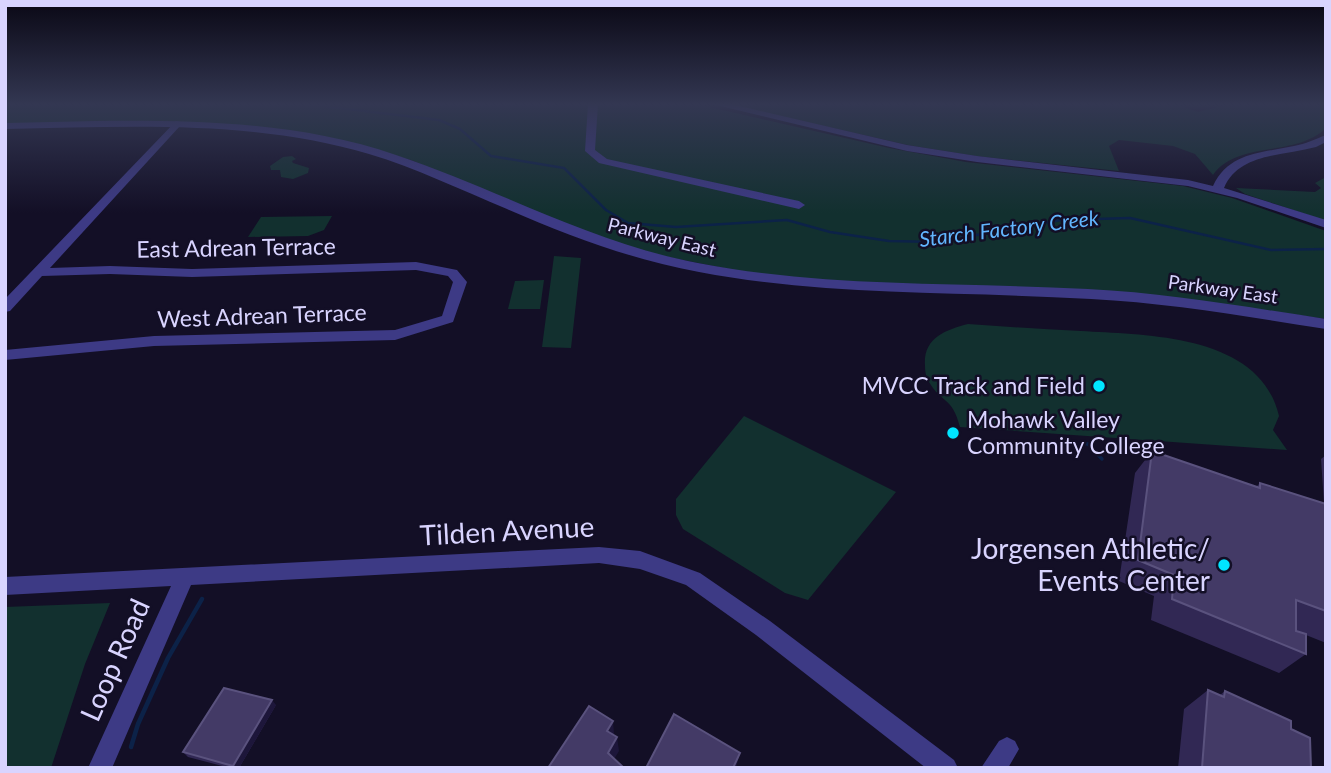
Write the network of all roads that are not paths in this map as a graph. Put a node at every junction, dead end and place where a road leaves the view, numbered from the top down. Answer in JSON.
{"nodes":[{"id":1,"x":161,"y":140,"type":"edge"},
{"id":2,"x":323,"y":140,"type":"edge"},
{"id":3,"x":591,"y":140,"type":"edge"},
{"id":4,"x":873,"y":140,"type":"edge"},
{"id":5,"x":1321,"y":140,"type":"edge"},
{"id":6,"x":1217,"y":190,"type":"junction"},
{"id":7,"x":799,"y":205,"type":"dead end"},
{"id":8,"x":1326,"y":224,"type":"edge"},
{"id":9,"x":434,"y":269,"type":"joint"},
{"id":10,"x":38,"y":272,"type":"junction"},
{"id":11,"x":5,"y":308,"type":"edge"},
{"id":12,"x":1326,"y":324,"type":"edge"},
{"id":13,"x":5,"y":355,"type":"edge"},
{"id":14,"x":185,"y":577,"type":"junction"},
{"id":15,"x":5,"y":586,"type":"edge"},
{"id":16,"x":100,"y":768,"type":"edge"},
{"id":17,"x":946,"y":768,"type":"edge"}],
"edges":[{"from":1,"to":10,"type":"street"},
{"from":2,"to":12,"type":"street","name":"Parkway East"},
{"from":3,"to":7,"type":"street"},
{"from":4,"to":6,"type":"street"},
{"from":5,"to":6,"type":"street"},
{"from":6,"to":8,"type":"street"},
{"from":9,"to":10,"type":"street","name":"East Adrean Terrace"},
{"from":9,"to":13,"type":"street","name":"West Adrean Terrace"},
{"from":10,"to":11,"type":"street"},
{"from":14,"to":15,"type":"street","name":"Tilden Avenue"},
{"from":14,"to":16,"type":"street","name":"Loop Road"},
{"from":14,"to":17,"type":"street","name":"Tilden Avenue"}]}
